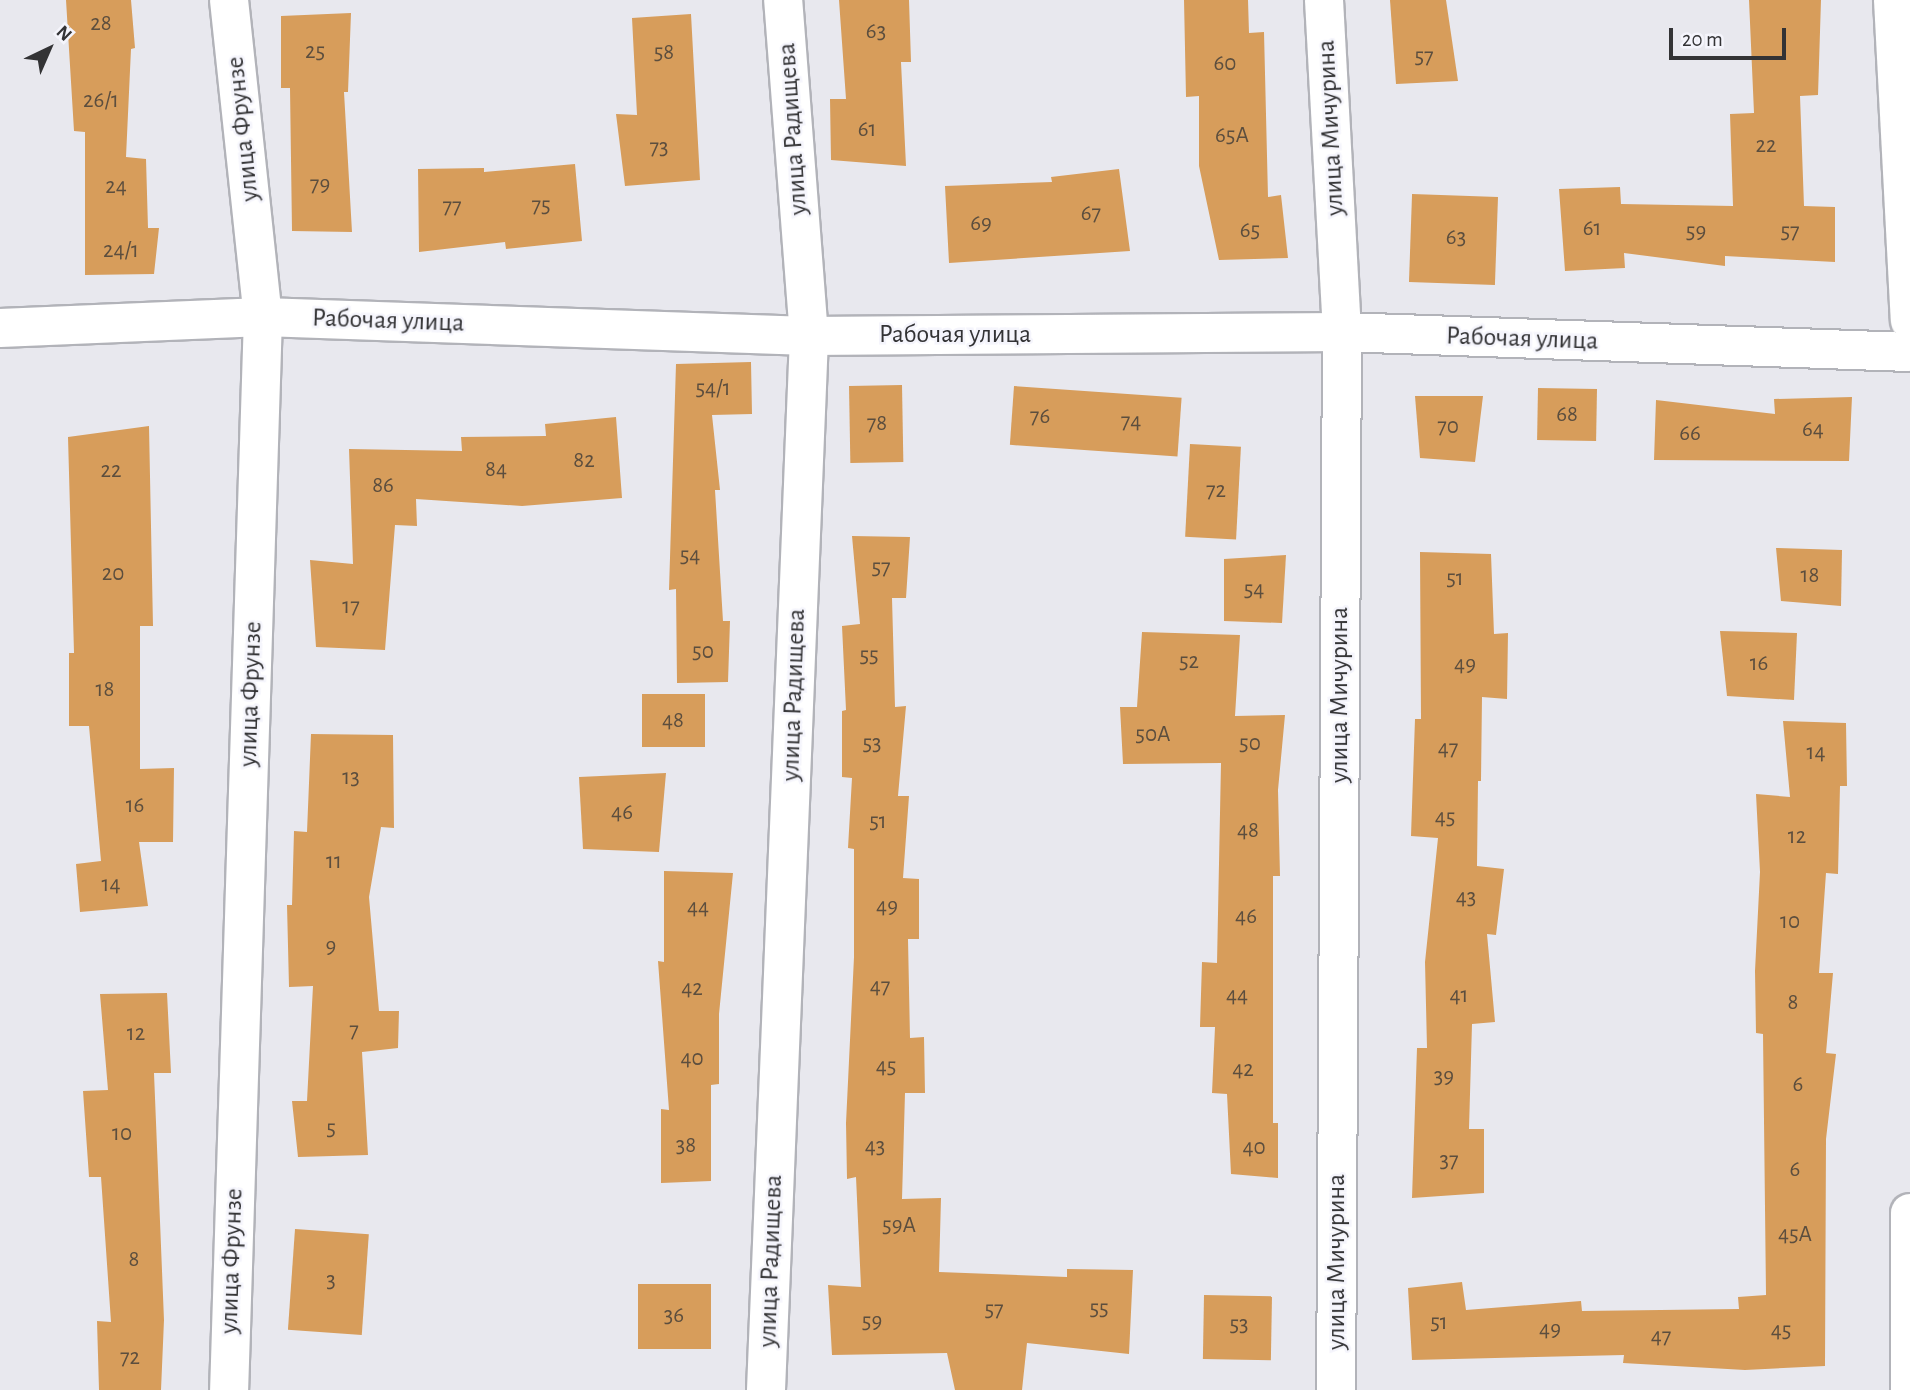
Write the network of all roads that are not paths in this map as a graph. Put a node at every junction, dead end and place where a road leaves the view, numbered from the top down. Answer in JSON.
{"nodes":[{"id":1,"x":229,"y":0,"type":"edge"},
{"id":2,"x":783,"y":0,"type":"edge"},
{"id":3,"x":1324,"y":0,"type":"edge"},
{"id":4,"x":1893,"y":0,"type":"edge"},
{"id":5,"x":263,"y":317,"type":"junction"},
{"id":6,"x":1910,"y":321,"type":"edge"},
{"id":7,"x":0,"y":328,"type":"edge"},
{"id":8,"x":1342,"y":332,"type":"junction"},
{"id":9,"x":809,"y":336,"type":"junction"},
{"id":10,"x":1910,"y":352,"type":"edge"},
{"id":11,"x":1910,"y":1213,"type":"edge"},
{"id":12,"x":229,"y":1390,"type":"edge"},
{"id":13,"x":766,"y":1390,"type":"edge"},
{"id":14,"x":1336,"y":1390,"type":"edge"},
{"id":15,"x":1910,"y":1390,"type":"edge"}],
"edges":[{"from":1,"to":5,"type":"street","name":"улица Фрунзе"},
{"from":2,"to":9,"type":"street","name":"улица Радищева"},
{"from":3,"to":8,"type":"street","name":"улица Мичурина"},
{"from":4,"to":6,"type":"street"},
{"from":5,"to":7,"type":"street","name":"Рабочая улица"},
{"from":5,"to":9,"type":"street","name":"Рабочая улица"},
{"from":5,"to":12,"type":"street","name":"улица Фрунзе"},
{"from":8,"to":9,"type":"street","name":"Рабочая улица"},
{"from":8,"to":10,"type":"street","name":"Рабочая улица"},
{"from":8,"to":14,"type":"street","name":"улица Мичурина"},
{"from":9,"to":13,"type":"street","name":"улица Радищева"},
{"from":11,"to":15,"type":"street"}]}
